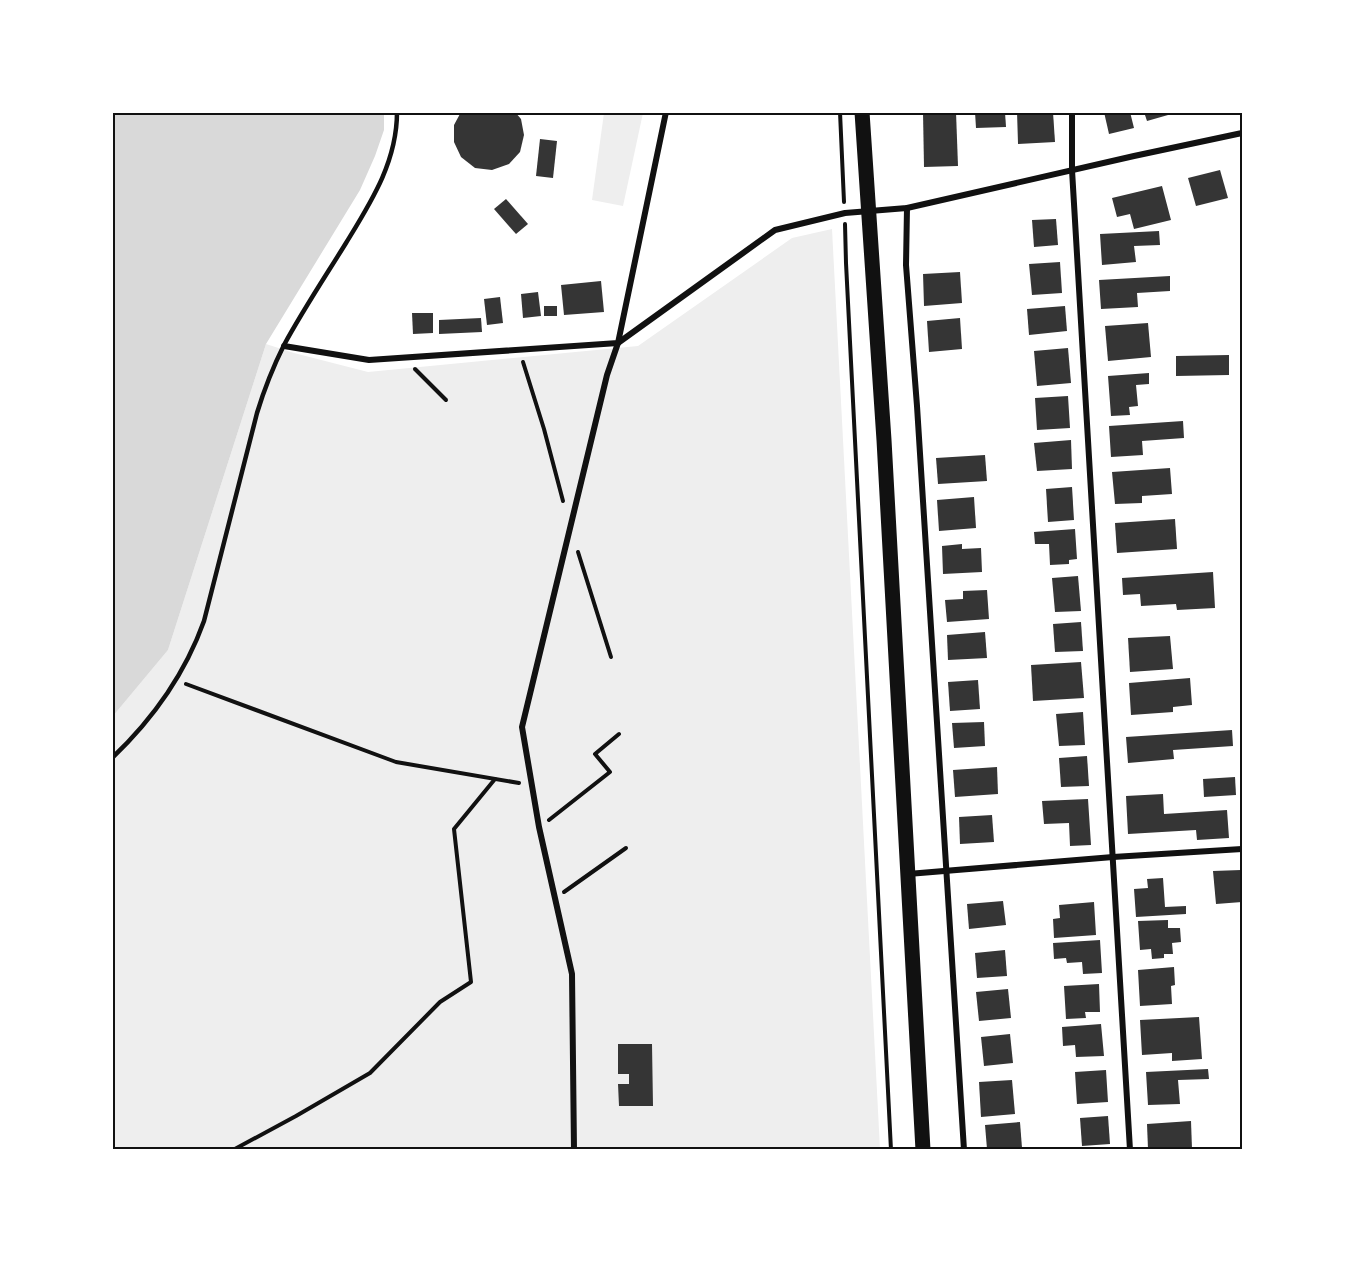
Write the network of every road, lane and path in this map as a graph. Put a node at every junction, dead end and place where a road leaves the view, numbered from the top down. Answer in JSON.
{"nodes":[{"id":1,"x":397,"y":112,"type":"edge"},
{"id":2,"x":666,"y":112,"type":"edge"},
{"id":3,"x":840,"y":112,"type":"edge"},
{"id":4,"x":862,"y":112,"type":"edge"},
{"id":5,"x":1072,"y":112,"type":"edge"},
{"id":6,"x":1242,"y":134,"type":"edge"},
{"id":7,"x":1072,"y":170,"type":"junction"},
{"id":8,"x":907,"y":208,"type":"junction"},
{"id":9,"x":868,"y":211,"type":"junction"},
{"id":10,"x":845,"y":213,"type":"junction"},
{"id":11,"x":618,"y":342,"type":"junction"},
{"id":12,"x":284,"y":345,"type":"junction"},
{"id":13,"x":404,"y":358,"type":"junction"},
{"id":14,"x":447,"y":400,"type":"dead end"},
{"id":15,"x":177,"y":680,"type":"junction"},
{"id":16,"x":619,"y":734,"type":"dead end"},
{"id":17,"x":112,"y":758,"type":"edge"},
{"id":18,"x":495,"y":779,"type":"junction"},
{"id":19,"x":531,"y":785,"type":"junction"},
{"id":20,"x":539,"y":828,"type":"junction"},
{"id":21,"x":626,"y":848,"type":"dead end"},
{"id":22,"x":1242,"y":849,"type":"edge"},
{"id":23,"x":1113,"y":857,"type":"junction"},
{"id":24,"x":948,"y":870,"type":"junction"},
{"id":25,"x":907,"y":874,"type":"junction"},
{"id":26,"x":556,"y":898,"type":"junction"},
{"id":27,"x":233,"y":1149,"type":"edge"},
{"id":28,"x":574,"y":1149,"type":"edge"},
{"id":29,"x":891,"y":1149,"type":"edge"},
{"id":30,"x":923,"y":1149,"type":"edge"},
{"id":31,"x":964,"y":1149,"type":"edge"},
{"id":32,"x":1130,"y":1149,"type":"edge"}],
"edges":[{"from":1,"to":12,"type":"lane"},
{"from":2,"to":11,"type":"street"},
{"from":3,"to":10,"type":"path"},
{"from":4,"to":9,"type":"main road"},
{"from":5,"to":7,"type":"street"},
{"from":6,"to":7,"type":"street"},
{"from":7,"to":8,"type":"street"},
{"from":7,"to":23,"type":"street"},
{"from":8,"to":9,"type":"street"},
{"from":8,"to":24,"type":"street"},
{"from":9,"to":10,"type":"street"},
{"from":9,"to":25,"type":"main road"},
{"from":10,"to":11,"type":"street"},
{"from":10,"to":29,"type":"path"},
{"from":11,"to":13,"type":"street"},
{"from":11,"to":19,"type":"street"},
{"from":12,"to":13,"type":"street"},
{"from":12,"to":15,"type":"lane"},
{"from":13,"to":14,"type":"path"},
{"from":15,"to":17,"type":"lane"},
{"from":15,"to":18,"type":"path"},
{"from":16,"to":20,"type":"path"},
{"from":18,"to":19,"type":"path"},
{"from":18,"to":27,"type":"path"},
{"from":19,"to":20,"type":"street"},
{"from":20,"to":26,"type":"street"},
{"from":21,"to":26,"type":"path"},
{"from":22,"to":23,"type":"street"},
{"from":23,"to":24,"type":"street"},
{"from":23,"to":32,"type":"street"},
{"from":24,"to":25,"type":"street"},
{"from":24,"to":31,"type":"street"},
{"from":25,"to":30,"type":"main road"},
{"from":26,"to":28,"type":"street"}]}
